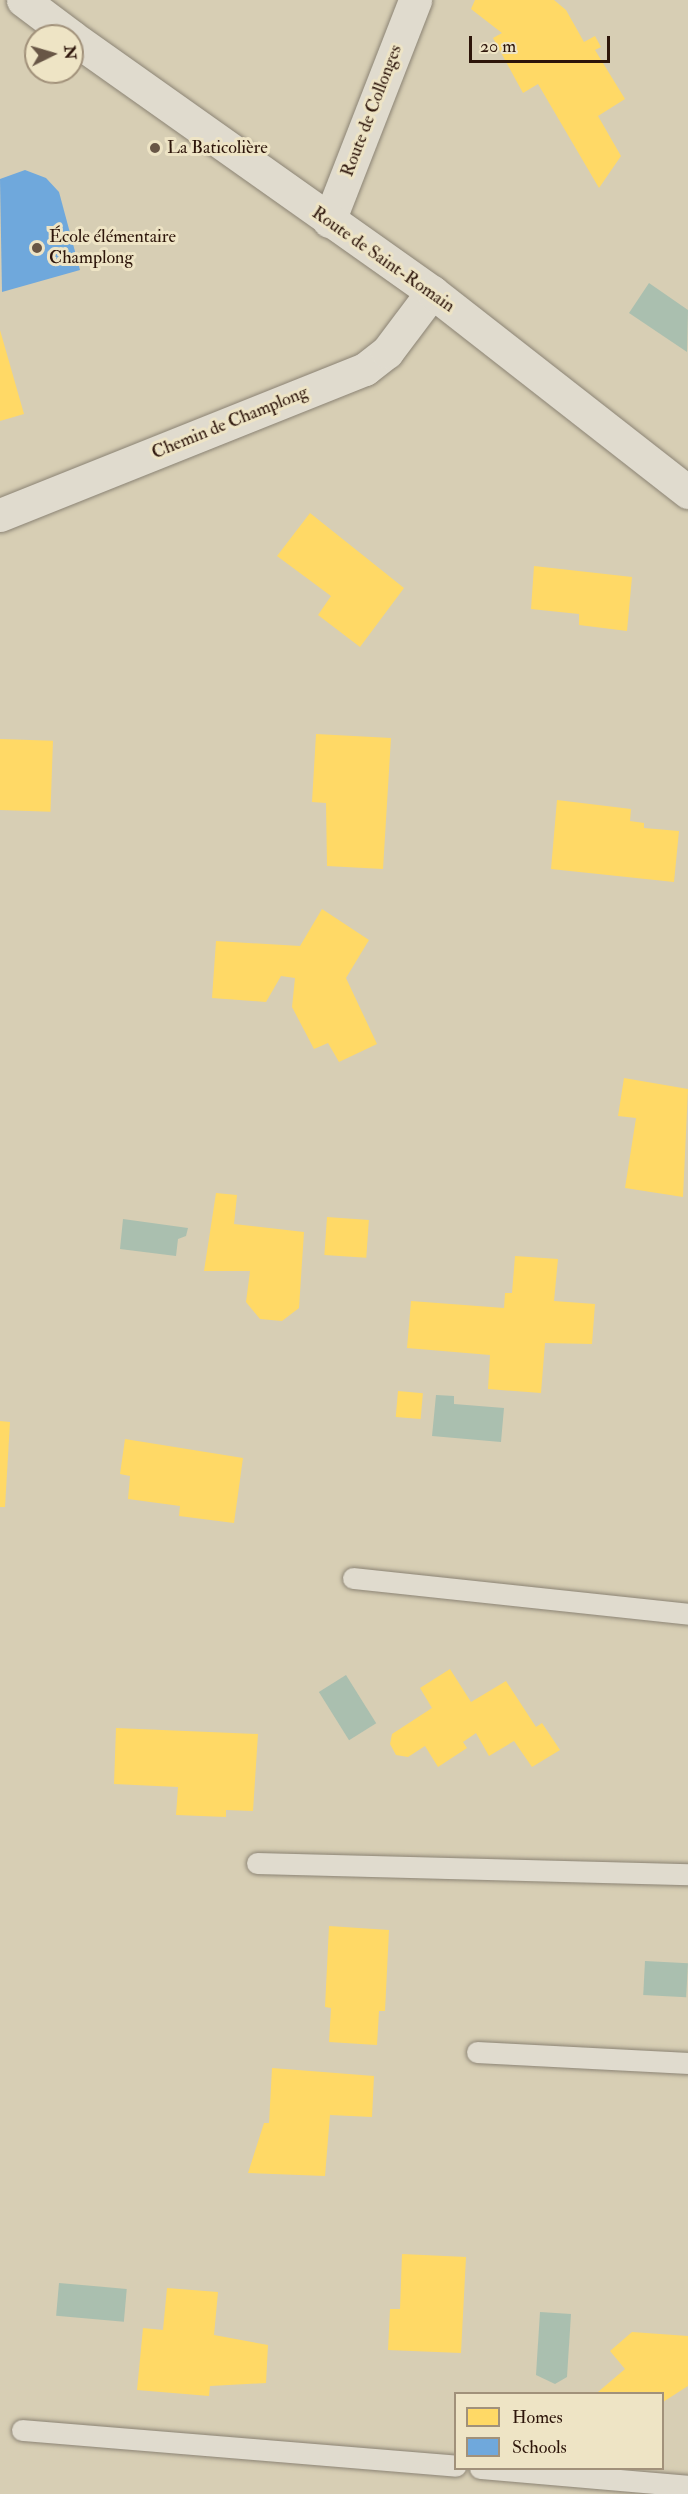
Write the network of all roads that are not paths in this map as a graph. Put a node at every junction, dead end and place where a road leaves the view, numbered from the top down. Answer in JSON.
{"nodes":[{"id":1,"x":23,"y":0,"type":"edge"},
{"id":2,"x":415,"y":0,"type":"edge"},
{"id":3,"x":56,"y":24,"type":"edge"},
{"id":4,"x":84,"y":45,"type":"edge"},
{"id":5,"x":329,"y":221,"type":"junction"},
{"id":6,"x":432,"y":292,"type":"junction"},
{"id":7,"x":688,"y":492,"type":"edge"},
{"id":8,"x":0,"y":515,"type":"edge"},
{"id":9,"x":353,"y":1578,"type":"dead end"},
{"id":10,"x":688,"y":1614,"type":"edge"},
{"id":11,"x":257,"y":1863,"type":"dead end"},
{"id":12,"x":688,"y":1874,"type":"edge"},
{"id":13,"x":477,"y":2052,"type":"dead end"},
{"id":14,"x":688,"y":2063,"type":"edge"},
{"id":15,"x":22,"y":2430,"type":"dead end"},
{"id":16,"x":454,"y":2466,"type":"edge"},
{"id":17,"x":492,"y":2470,"type":"edge"},
{"id":18,"x":688,"y":2486,"type":"edge"}],
"edges":[{"from":1,"to":3,"type":"main road","name":"Route de Saint-Romain"},
{"from":2,"to":5,"type":"main road","name":"Route de Collonges"},
{"from":4,"to":5,"type":"main road","name":"Route de Saint-Romain"},
{"from":5,"to":6,"type":"main road","name":"Route de Saint-Romain"},
{"from":6,"to":7,"type":"main road","name":"Route de Saint-Romain"},
{"from":6,"to":8,"type":"main road","name":"Chemin de Champlong"},
{"from":9,"to":10,"type":"lane"},
{"from":11,"to":12,"type":"lane"},
{"from":13,"to":14,"type":"lane"},
{"from":15,"to":16,"type":"lane"},
{"from":17,"to":18,"type":"lane"}]}
